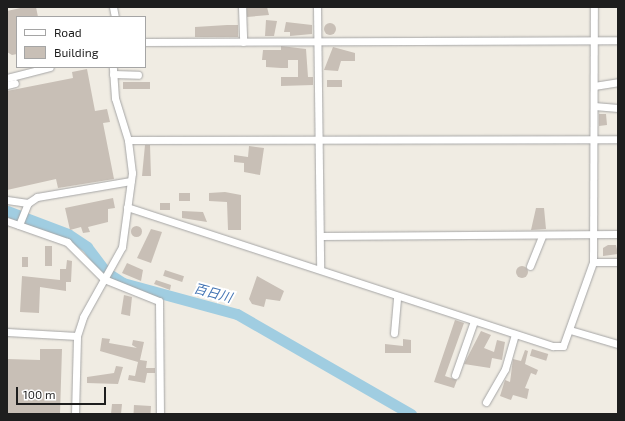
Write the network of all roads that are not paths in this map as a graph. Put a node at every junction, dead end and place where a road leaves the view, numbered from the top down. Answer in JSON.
{"nodes":[{"id":1,"x":242,"y":7,"type":"edge"},
{"id":2,"x":317,"y":7,"type":"edge"},
{"id":3,"x":594,"y":7,"type":"edge"},
{"id":4,"x":594,"y":40,"type":"junction"},
{"id":5,"x":618,"y":40,"type":"edge"},
{"id":6,"x":317,"y":41,"type":"junction"},
{"id":7,"x":146,"y":42,"type":"edge"},
{"id":8,"x":243,"y":42,"type":"junction"},
{"id":9,"x":46,"y":68,"type":"edge"},
{"id":10,"x":113,"y":71,"type":"edge"},
{"id":11,"x":138,"y":75,"type":"dead end"},
{"id":12,"x":7,"y":78,"type":"edge"},
{"id":13,"x":618,"y":82,"type":"edge"},
{"id":14,"x":594,"y":86,"type":"junction"},
{"id":15,"x":594,"y":106,"type":"junction"},
{"id":16,"x":618,"y":108,"type":"edge"},
{"id":17,"x":593,"y":137,"type":"junction"},
{"id":18,"x":319,"y":138,"type":"junction"},
{"id":19,"x":618,"y":139,"type":"edge"},
{"id":20,"x":128,"y":140,"type":"junction"},
{"id":21,"x":131,"y":181,"type":"junction"},
{"id":22,"x":7,"y":200,"type":"edge"},
{"id":23,"x":28,"y":203,"type":"junction"},
{"id":24,"x":128,"y":207,"type":"junction"},
{"id":25,"x":7,"y":220,"type":"edge"},
{"id":26,"x":19,"y":225,"type":"junction"},
{"id":27,"x":618,"y":234,"type":"edge"},
{"id":28,"x":320,"y":236,"type":"junction"},
{"id":29,"x":594,"y":236,"type":"junction"},
{"id":30,"x":542,"y":237,"type":"junction"},
{"id":31,"x":593,"y":262,"type":"junction"},
{"id":32,"x":618,"y":262,"type":"edge"},
{"id":33,"x":530,"y":266,"type":"dead end"},
{"id":34,"x":320,"y":269,"type":"junction"},
{"id":35,"x":104,"y":278,"type":"junction"},
{"id":36,"x":397,"y":296,"type":"junction"},
{"id":37,"x":474,"y":321,"type":"junction"},
{"id":38,"x":570,"y":330,"type":"junction"},
{"id":39,"x":7,"y":332,"type":"edge"},
{"id":40,"x":394,"y":333,"type":"dead end"},
{"id":41,"x":515,"y":334,"type":"junction"},
{"id":42,"x":77,"y":336,"type":"junction"},
{"id":43,"x":618,"y":344,"type":"edge"},
{"id":44,"x":455,"y":375,"type":"dead end"},
{"id":45,"x":486,"y":402,"type":"dead end"},
{"id":46,"x":75,"y":414,"type":"edge"},
{"id":47,"x":160,"y":414,"type":"edge"}],
"edges":[{"from":1,"to":8,"type":"street"},
{"from":2,"to":6,"type":"street"},
{"from":3,"to":4,"type":"street"},
{"from":4,"to":5,"type":"street"},
{"from":4,"to":6,"type":"street"},
{"from":4,"to":14,"type":"street"},
{"from":6,"to":8,"type":"street"},
{"from":6,"to":18,"type":"street"},
{"from":7,"to":8,"type":"street"},
{"from":9,"to":12,"type":"street"},
{"from":10,"to":11,"type":"street"},
{"from":10,"to":20,"type":"street"},
{"from":13,"to":14,"type":"street"},
{"from":14,"to":15,"type":"street"},
{"from":15,"to":16,"type":"street"},
{"from":15,"to":17,"type":"street"},
{"from":17,"to":18,"type":"street"},
{"from":17,"to":19,"type":"street"},
{"from":17,"to":29,"type":"street"},
{"from":18,"to":20,"type":"street"},
{"from":18,"to":28,"type":"street"},
{"from":20,"to":21,"type":"street"},
{"from":21,"to":23,"type":"street"},
{"from":21,"to":24,"type":"street"},
{"from":22,"to":23,"type":"street"},
{"from":23,"to":26,"type":"street"},
{"from":24,"to":34,"type":"street"},
{"from":24,"to":35,"type":"street"},
{"from":25,"to":26,"type":"street"},
{"from":26,"to":35,"type":"street"},
{"from":27,"to":29,"type":"street"},
{"from":28,"to":30,"type":"street"},
{"from":28,"to":34,"type":"street"},
{"from":29,"to":30,"type":"street"},
{"from":29,"to":31,"type":"street"},
{"from":30,"to":33,"type":"street"},
{"from":31,"to":32,"type":"street"},
{"from":31,"to":38,"type":"street"},
{"from":34,"to":36,"type":"street"},
{"from":35,"to":42,"type":"street"},
{"from":35,"to":47,"type":"street"},
{"from":36,"to":37,"type":"street"},
{"from":36,"to":40,"type":"street"},
{"from":37,"to":41,"type":"street"},
{"from":37,"to":44,"type":"street"},
{"from":38,"to":41,"type":"street"},
{"from":38,"to":43,"type":"street"},
{"from":39,"to":42,"type":"street"},
{"from":41,"to":45,"type":"street"},
{"from":42,"to":46,"type":"street"}]}
